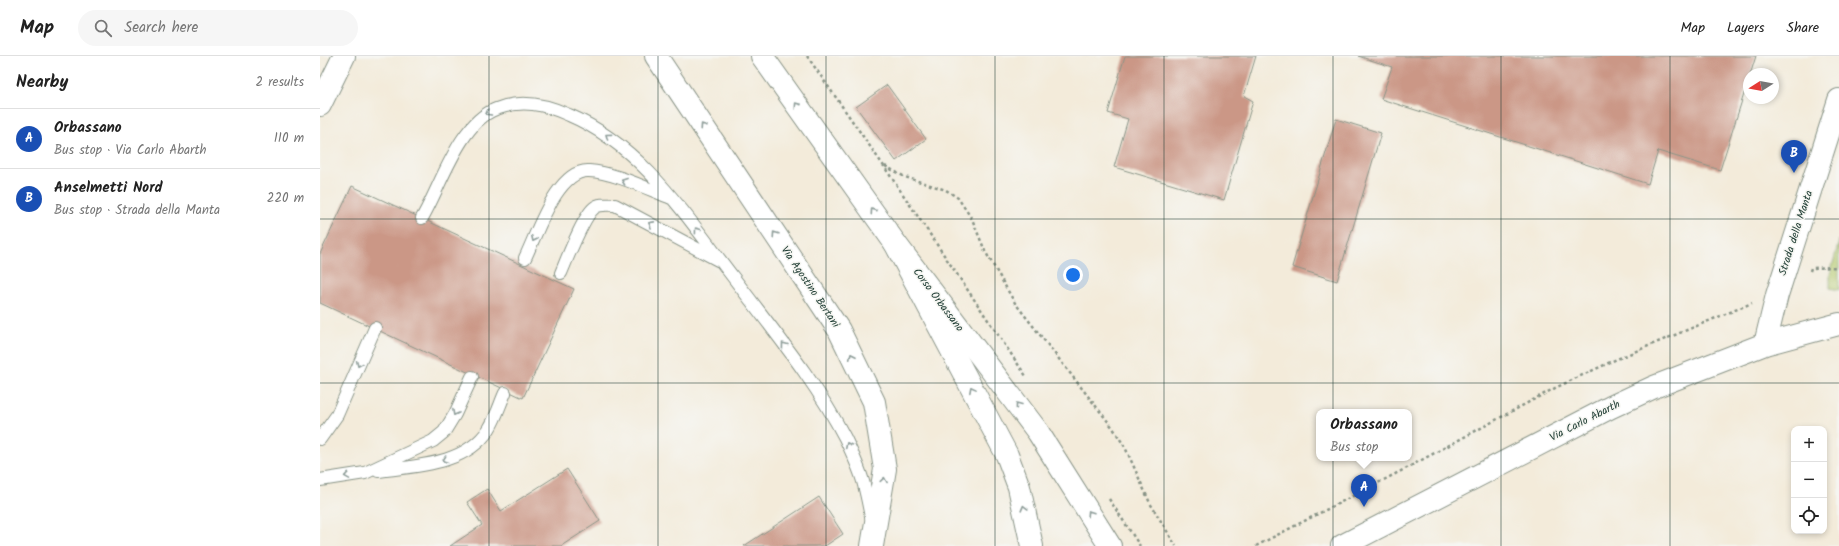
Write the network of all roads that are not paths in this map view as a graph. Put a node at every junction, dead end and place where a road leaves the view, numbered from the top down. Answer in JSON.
{"nodes":[{"id":1,"x":344,"y":56,"type":"edge"},
{"id":2,"x":656,"y":56,"type":"edge"},
{"id":3,"x":762,"y":56,"type":"edge"},
{"id":4,"x":1839,"y":100,"type":"edge"},
{"id":5,"x":320,"y":105,"type":"edge"},
{"id":6,"x":674,"y":199,"type":"junction"},
{"id":7,"x":422,"y":218,"type":"dead end"},
{"id":8,"x":895,"y":243,"type":"junction"},
{"id":9,"x":525,"y":258,"type":"dead end"},
{"id":10,"x":722,"y":263,"type":"junction"},
{"id":11,"x":561,"y":273,"type":"dead end"},
{"id":12,"x":1839,"y":324,"type":"edge"},
{"id":13,"x":374,"y":328,"type":"dead end"},
{"id":14,"x":1765,"y":344,"type":"junction"},
{"id":15,"x":472,"y":377,"type":"dead end"},
{"id":16,"x":505,"y":392,"type":"dead end"},
{"id":17,"x":320,"y":439,"type":"edge"},
{"id":18,"x":365,"y":473,"type":"junction"},
{"id":19,"x":320,"y":480,"type":"edge"},
{"id":20,"x":874,"y":541,"type":"edge"},
{"id":21,"x":1032,"y":546,"type":"edge"},
{"id":22,"x":1110,"y":546,"type":"edge"},
{"id":23,"x":1342,"y":546,"type":"edge"}],
"edges":[{"from":1,"to":5,"type":"main road"},
{"from":20,"to":2,"type":"main road","name":"Via Agostino Bertani","one_way":true},
{"from":8,"to":3,"type":"main road","name":"Corso Orbassano","one_way":true},
{"from":4,"to":14,"type":"main road","name":"Strada della Manta"},
{"from":6,"to":7,"type":"lane","one_way":true},
{"from":6,"to":9,"type":"lane","one_way":true},
{"from":10,"to":6,"type":"lane","one_way":true},
{"from":21,"to":8,"type":"main road","one_way":true},
{"from":22,"to":8,"type":"main road","name":"Corso Orbassano","one_way":true},
{"from":10,"to":11,"type":"lane","one_way":true},
{"from":20,"to":10,"type":"lane","one_way":true},
{"from":12,"to":14,"type":"main road","name":"Via Carlo Abarth"},
{"from":13,"to":17,"type":"lane","one_way":true},
{"from":14,"to":23,"type":"main road","name":"Via Carlo Abarth"},
{"from":15,"to":18,"type":"lane","one_way":true},
{"from":16,"to":18,"type":"lane","one_way":true},
{"from":18,"to":19,"type":"lane","one_way":true}]}
